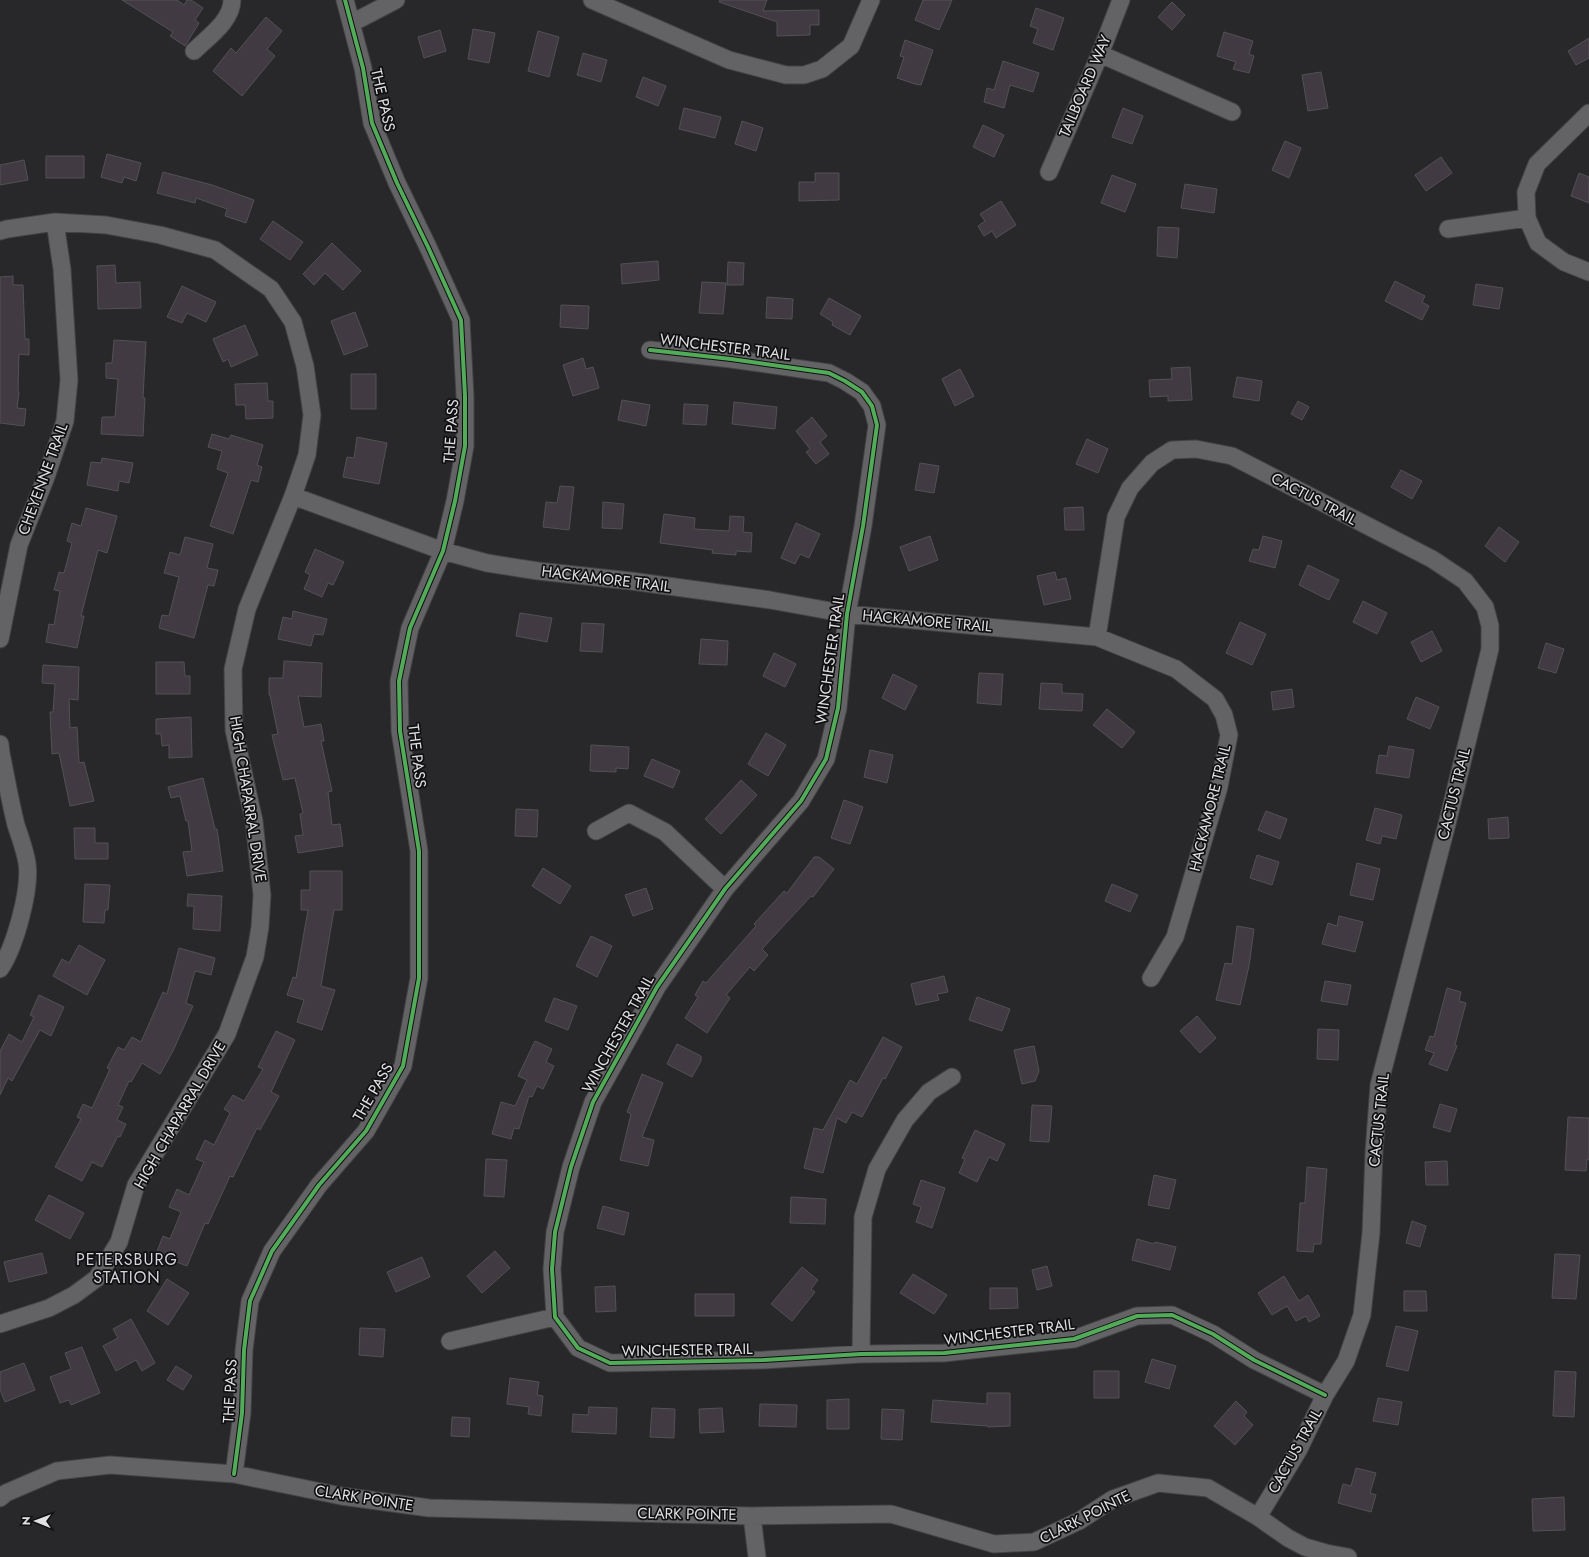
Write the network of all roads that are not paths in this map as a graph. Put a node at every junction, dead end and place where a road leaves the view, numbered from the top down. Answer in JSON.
{"nodes":[{"id":1,"x":232,"y":0,"type":"edge"},
{"id":2,"x":345,"y":0,"type":"edge"},
{"id":3,"x":396,"y":0,"type":"edge"},
{"id":4,"x":592,"y":0,"type":"edge"},
{"id":5,"x":872,"y":0,"type":"edge"},
{"id":6,"x":1120,"y":0,"type":"edge"},
{"id":7,"x":352,"y":23,"type":"junction"},
{"id":8,"x":194,"y":51,"type":"dead end"},
{"id":9,"x":1100,"y":54,"type":"junction"},
{"id":10,"x":1232,"y":112,"type":"dead end"},
{"id":11,"x":1589,"y":113,"type":"edge"},
{"id":12,"x":1049,"y":172,"type":"dead end"},
{"id":13,"x":1527,"y":218,"type":"junction"},
{"id":14,"x":55,"y":222,"type":"junction"},
{"id":15,"x":1448,"y":229,"type":"dead end"},
{"id":16,"x":0,"y":231,"type":"edge"},
{"id":17,"x":1589,"y":272,"type":"edge"},
{"id":18,"x":650,"y":350,"type":"dead end"},
{"id":19,"x":293,"y":496,"type":"junction"},
{"id":20,"x":442,"y":551,"type":"junction"},
{"id":21,"x":847,"y":614,"type":"junction"},
{"id":22,"x":1097,"y":637,"type":"junction"},
{"id":23,"x":0,"y":639,"type":"edge"},
{"id":24,"x":0,"y":744,"type":"edge"},
{"id":25,"x":596,"y":831,"type":"dead end"},
{"id":26,"x":725,"y":889,"type":"junction"},
{"id":27,"x":0,"y":968,"type":"edge"},
{"id":28,"x":1150,"y":978,"type":"dead end"},
{"id":29,"x":952,"y":1077,"type":"dead end"},
{"id":30,"x":555,"y":1317,"type":"junction"},
{"id":31,"x":0,"y":1324,"type":"edge"},
{"id":32,"x":450,"y":1341,"type":"dead end"},
{"id":33,"x":861,"y":1354,"type":"junction"},
{"id":34,"x":1325,"y":1395,"type":"junction"},
{"id":35,"x":234,"y":1474,"type":"junction"},
{"id":36,"x":0,"y":1498,"type":"edge"},
{"id":37,"x":752,"y":1516,"type":"junction"},
{"id":38,"x":1258,"y":1517,"type":"junction"},
{"id":39,"x":757,"y":1557,"type":"edge"},
{"id":40,"x":1348,"y":1557,"type":"edge"}],
"edges":[{"from":1,"to":8,"type":"street"},
{"from":2,"to":7,"type":"street","name":"THE PASS"},
{"from":3,"to":7,"type":"street"},
{"from":4,"to":5,"type":"street"},
{"from":6,"to":9,"type":"street","name":"TAILBOARD WAY"},
{"from":7,"to":20,"type":"street","name":"THE PASS"},
{"from":9,"to":10,"type":"street"},
{"from":9,"to":12,"type":"street","name":"TAILBOARD WAY"},
{"from":11,"to":13,"type":"street"},
{"from":13,"to":15,"type":"street"},
{"from":13,"to":17,"type":"street"},
{"from":14,"to":16,"type":"street","name":"HIGH CHAPARRAL DRIVE"},
{"from":14,"to":19,"type":"street","name":"HIGH CHAPARRAL DRIVE"},
{"from":14,"to":23,"type":"street","name":"CHEYENNE TRAIL"},
{"from":18,"to":21,"type":"street","name":"WINCHESTER TRAIL"},
{"from":19,"to":20,"type":"street","name":"HACKAMORE TRAIL"},
{"from":19,"to":31,"type":"street","name":"HIGH CHAPARRAL DRIVE"},
{"from":20,"to":21,"type":"street","name":"HACKAMORE TRAIL"},
{"from":20,"to":35,"type":"street","name":"THE PASS"},
{"from":21,"to":22,"type":"street","name":"HACKAMORE TRAIL"},
{"from":21,"to":26,"type":"street","name":"WINCHESTER TRAIL"},
{"from":22,"to":28,"type":"street","name":"HACKAMORE TRAIL"},
{"from":22,"to":34,"type":"street","name":"CACTUS TRAIL"},
{"from":24,"to":27,"type":"street"},
{"from":25,"to":26,"type":"street"},
{"from":26,"to":30,"type":"street","name":"WINCHESTER TRAIL"},
{"from":29,"to":33,"type":"street"},
{"from":30,"to":32,"type":"street"},
{"from":30,"to":33,"type":"street","name":"WINCHESTER TRAIL"},
{"from":33,"to":34,"type":"street","name":"WINCHESTER TRAIL"},
{"from":34,"to":38,"type":"street","name":"CACTUS TRAIL"},
{"from":35,"to":36,"type":"street","name":"CLARK POINTE"},
{"from":35,"to":37,"type":"street","name":"CLARK POINTE"},
{"from":37,"to":38,"type":"street","name":"CLARK POINTE"},
{"from":37,"to":39,"type":"street"},
{"from":38,"to":40,"type":"street","name":"CLARK POINTE"}]}
